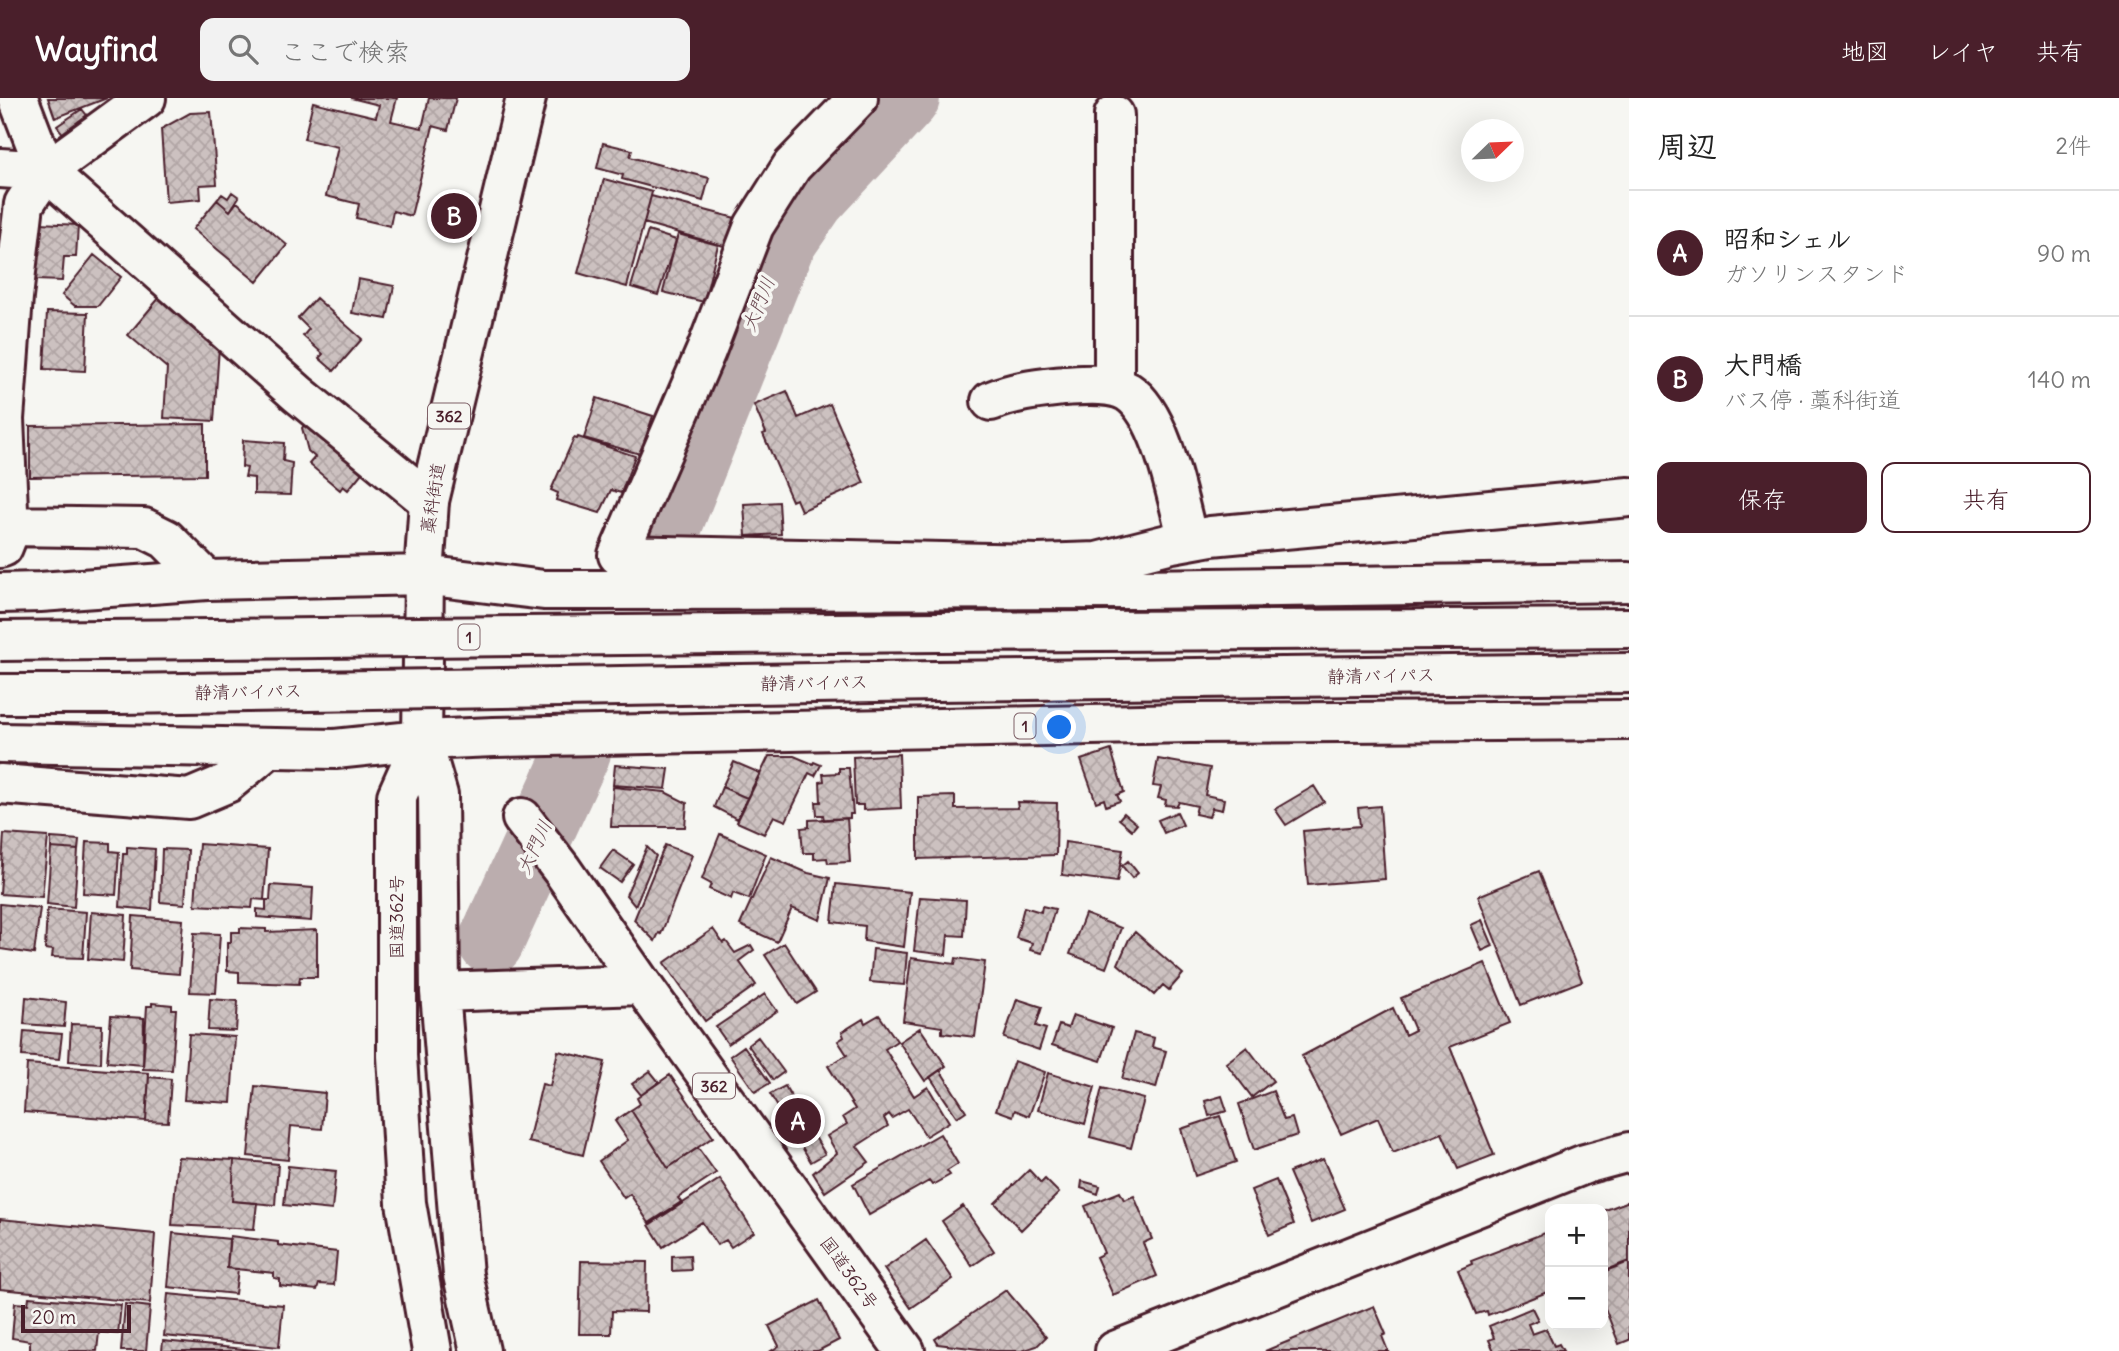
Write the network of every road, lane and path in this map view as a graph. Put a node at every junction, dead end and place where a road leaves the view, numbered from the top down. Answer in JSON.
{"nodes":[{"id":1,"x":18,"y":98,"type":"edge"},
{"id":2,"x":146,"y":98,"type":"edge"},
{"id":3,"x":526,"y":98,"type":"edge"},
{"id":4,"x":858,"y":98,"type":"edge"},
{"id":5,"x":1114,"y":114,"type":"dead end"},
{"id":6,"x":0,"y":168,"type":"edge"},
{"id":7,"x":46,"y":171,"type":"junction"},
{"id":8,"x":1114,"y":387,"type":"junction"},
{"id":9,"x":991,"y":401,"type":"dead end"},
{"id":10,"x":1629,"y":497,"type":"edge"},
{"id":11,"x":429,"y":501,"type":"junction"},
{"id":12,"x":5,"y":537,"type":"edge"},
{"id":13,"x":1188,"y":540,"type":"junction"},
{"id":14,"x":424,"y":575,"type":"junction"},
{"id":15,"x":207,"y":580,"type":"junction"},
{"id":16,"x":1629,"y":582,"type":"edge"},
{"id":17,"x":0,"y":593,"type":"edge"},
{"id":18,"x":1629,"y":628,"type":"edge"},
{"id":19,"x":0,"y":642,"type":"edge"},
{"id":20,"x":1629,"y":673,"type":"edge"},
{"id":21,"x":0,"y":694,"type":"edge"},
{"id":22,"x":1629,"y":720,"type":"edge"},
{"id":23,"x":422,"y":740,"type":"junction"},
{"id":24,"x":0,"y":743,"type":"edge"},
{"id":25,"x":269,"y":748,"type":"junction"},
{"id":26,"x":0,"y":784,"type":"edge"},
{"id":27,"x":522,"y":818,"type":"dead end"},
{"id":28,"x":642,"y":985,"type":"junction"},
{"id":29,"x":440,"y":992,"type":"junction"},
{"id":30,"x":1629,"y":1152,"type":"edge"},
{"id":31,"x":432,"y":1351,"type":"edge"},
{"id":32,"x":480,"y":1351,"type":"edge"},
{"id":33,"x":905,"y":1351,"type":"edge"},
{"id":34,"x":1115,"y":1351,"type":"edge"}],
"edges":[{"from":1,"to":7,"type":"main road"},
{"from":2,"to":7,"type":"main road"},
{"from":3,"to":11,"type":"main road","name":"藁科街道","number":"362"},
{"from":4,"to":13,"type":"main road"},
{"from":5,"to":8,"type":"main road"},
{"from":6,"to":7,"type":"main road"},
{"from":7,"to":11,"type":"main road"},
{"from":7,"to":12,"type":"main road"},
{"from":8,"to":9,"type":"main road"},
{"from":8,"to":13,"type":"main road"},
{"from":10,"to":13,"type":"main road"},
{"from":11,"to":14,"type":"main road","name":"藁科街道","number":"362"},
{"from":12,"to":15,"type":"main road"},
{"from":14,"to":15,"type":"main road"},
{"from":14,"to":16,"type":"main road"},
{"from":14,"to":23,"type":"main road","name":"藁科街道","number":"362"},
{"from":15,"to":17,"type":"main road"},
{"from":18,"to":19,"type":"main road","number":"1","bridge":true},
{"from":20,"to":21,"type":"main road","name":"静清バイパス","bridge":true},
{"from":22,"to":23,"type":"main road","number":"1"},
{"from":23,"to":25,"type":"main road","number":"1"},
{"from":23,"to":29,"type":"main road","number":"362"},
{"from":23,"to":31,"type":"main road","name":"国道362号","number":"362"},
{"from":24,"to":25,"type":"main road","number":"1"},
{"from":25,"to":26,"type":"main road"},
{"from":27,"to":28,"type":"main road","name":"国道362号"},
{"from":28,"to":29,"type":"main road"},
{"from":28,"to":33,"type":"main road","name":"国道362号","number":"362"},
{"from":29,"to":32,"type":"main road","number":"362"},
{"from":30,"to":34,"type":"main road"}]}
